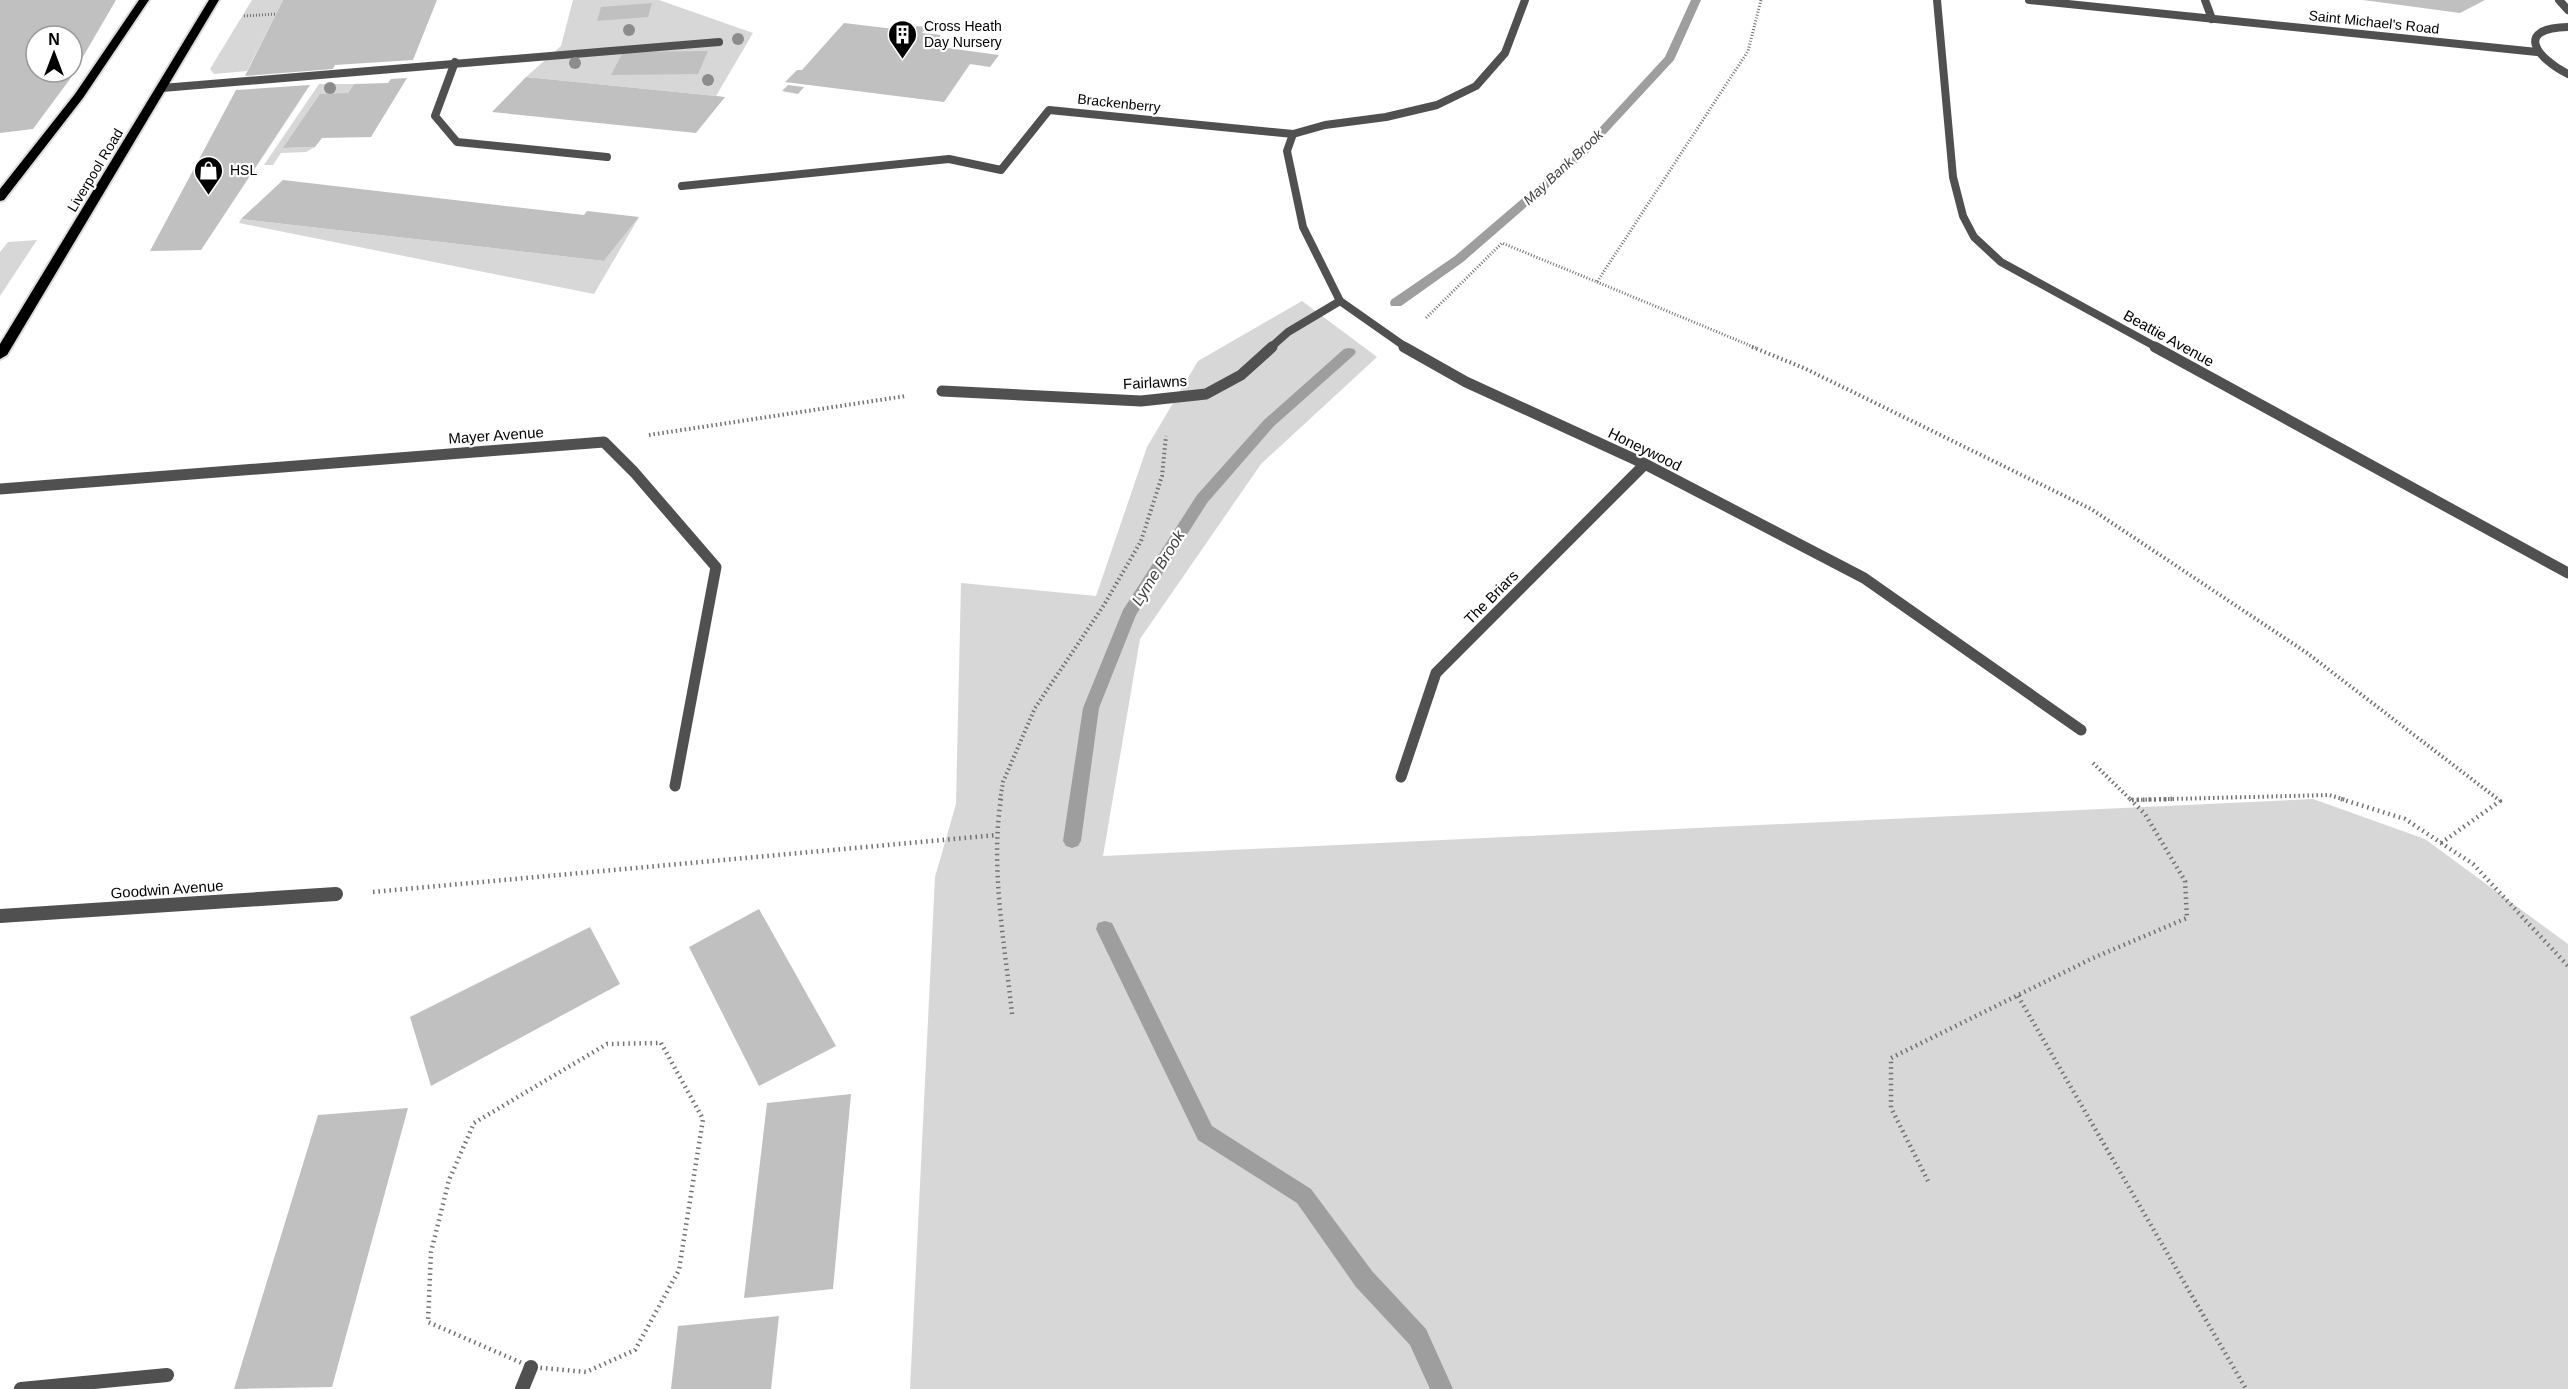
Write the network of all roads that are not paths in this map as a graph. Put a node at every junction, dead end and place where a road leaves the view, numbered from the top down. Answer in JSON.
{"nodes":[{"id":1,"x":144,"y":0,"type":"edge"},
{"id":2,"x":214,"y":0,"type":"edge"},
{"id":3,"x":1525,"y":0,"type":"edge"},
{"id":4,"x":1937,"y":0,"type":"edge"},
{"id":5,"x":2029,"y":0,"type":"edge"},
{"id":6,"x":2205,"y":0,"type":"edge"},
{"id":7,"x":2559,"y":0,"type":"edge"},
{"id":8,"x":2568,"y":10,"type":"edge"},
{"id":9,"x":2212,"y":19,"type":"junction"},
{"id":10,"x":2568,"y":27,"type":"edge"},
{"id":11,"x":719,"y":42,"type":"dead end"},
{"id":12,"x":2538,"y":52,"type":"junction"},
{"id":13,"x":455,"y":62,"type":"junction"},
{"id":14,"x":2568,"y":74,"type":"edge"},
{"id":15,"x":162,"y":88,"type":"junction"},
{"id":16,"x":1293,"y":134,"type":"junction"},
{"id":17,"x":607,"y":157,"type":"dead end"},
{"id":18,"x":682,"y":186,"type":"dead end"},
{"id":19,"x":0,"y":197,"type":"edge"},
{"id":20,"x":1340,"y":302,"type":"junction"},
{"id":21,"x":0,"y":355,"type":"edge"},
{"id":22,"x":942,"y":391,"type":"road end"},
{"id":23,"x":1645,"y":464,"type":"junction"},
{"id":24,"x":0,"y":489,"type":"edge"},
{"id":25,"x":2568,"y":573,"type":"edge"},
{"id":26,"x":2081,"y":730,"type":"road end"},
{"id":27,"x":1401,"y":777,"type":"dead end"},
{"id":28,"x":675,"y":786,"type":"dead end"},
{"id":29,"x":336,"y":894,"type":"road end"},
{"id":30,"x":0,"y":916,"type":"edge"},
{"id":31,"x":531,"y":1367,"type":"road end"},
{"id":32,"x":167,"y":1375,"type":"dead end"},
{"id":33,"x":21,"y":1389,"type":"edge"},
{"id":34,"x":522,"y":1389,"type":"edge"}],
"edges":[{"from":1,"to":19,"type":"highway"},
{"from":2,"to":15,"type":"highway","name":"Liverpool Road"},
{"from":3,"to":16,"type":"street","name":"Brackenberry"},
{"from":4,"to":25,"type":"street","name":"Beattie Avenue"},
{"from":5,"to":9,"type":"street","name":"Saint Michael's Road"},
{"from":6,"to":9,"type":"street"},
{"from":7,"to":8,"type":"street"},
{"from":9,"to":12,"type":"street","name":"Saint Michael's Road"},
{"from":10,"to":12,"type":"street"},
{"from":11,"to":13,"type":"street"},
{"from":12,"to":14,"type":"street"},
{"from":13,"to":15,"type":"street"},
{"from":13,"to":17,"type":"street"},
{"from":15,"to":21,"type":"highway","name":"Liverpool Road"},
{"from":16,"to":18,"type":"street","name":"Brackenberry"},
{"from":16,"to":20,"type":"street","name":"Honeywood"},
{"from":20,"to":22,"type":"street","name":"Fairlawns"},
{"from":20,"to":23,"type":"street","name":"Honeywood"},
{"from":23,"to":26,"type":"street","name":"Honeywood"},
{"from":23,"to":27,"type":"street","name":"The Briars"},
{"from":24,"to":28,"type":"street","name":"Mayer Avenue"},
{"from":29,"to":30,"type":"street","name":"Goodwin Avenue"},
{"from":31,"to":34,"type":"street"},
{"from":32,"to":33,"type":"street"}]}
